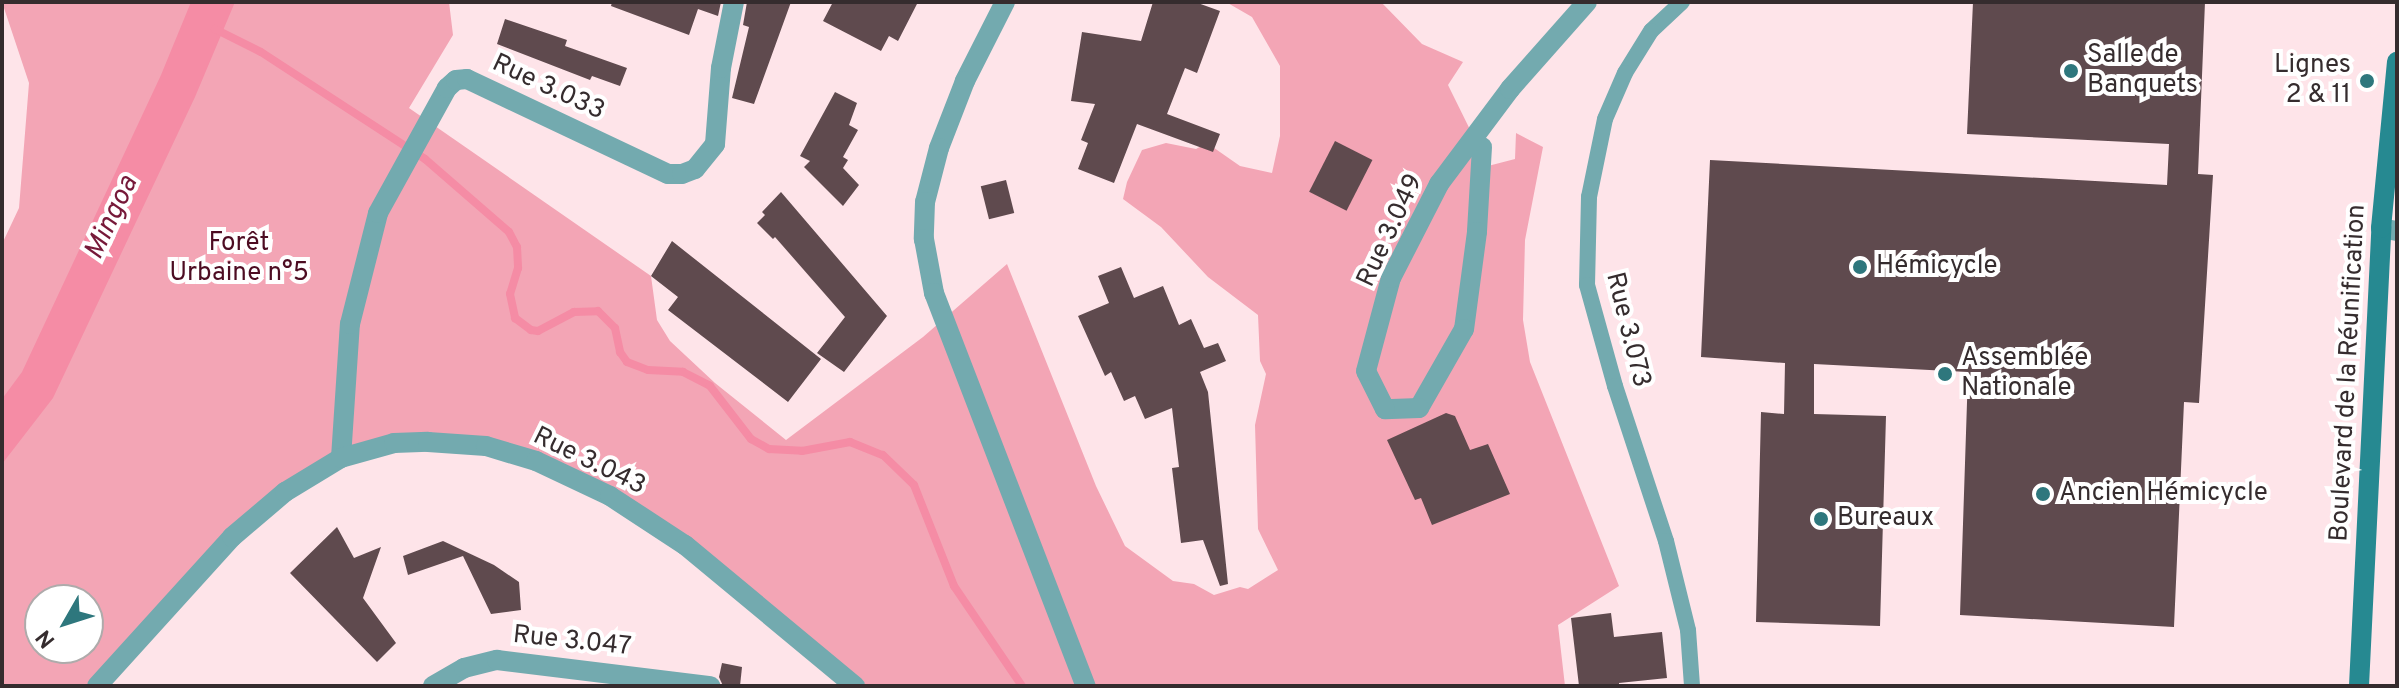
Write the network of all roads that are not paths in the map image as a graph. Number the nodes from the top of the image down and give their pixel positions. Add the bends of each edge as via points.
1 (734, 2) edge
2 (1005, 2) edge
3 (1587, 2) edge
4 (1682, 2) edge
5 (2397, 62) edge
6 (1482, 147) dead end
7 (2389, 230) edge
8 (341, 458) junction
9 (97, 686) edge
10 (433, 686) edge
11 (710, 686) edge
12 (855, 686) edge
13 (1086, 686) edge
14 (1692, 686) edge
15 (2359, 686) edge

1 - 8 street, Rue 3.033 via 721,68 715,144 695,169 682,174 668,174 467,79 447,88 378,213 350,324
2 - 13 street via 939,148 925,202 924,239 934,293
3 - 6 street, Rue 3.049 via 1510,89 1439,184 1391,278 1366,371 1385,409 1419,408 1464,329
4 - 14 lane, Rue 3.073 via 1651,31 1605,119 1589,197 1587,285 1666,541 1688,630
5 - 7 main road, Boulevard de la Réunification
7 - 15 main road, Boulevard de la Réunification
8 - 9 street, Rue 3.043 via 285,492 232,537
8 - 12 street, Rue 3.043 via 394,443 428,442 486,446 536,461 610,496 685,545
10 - 11 street, Rue 3.047 via 464,668 497,660

